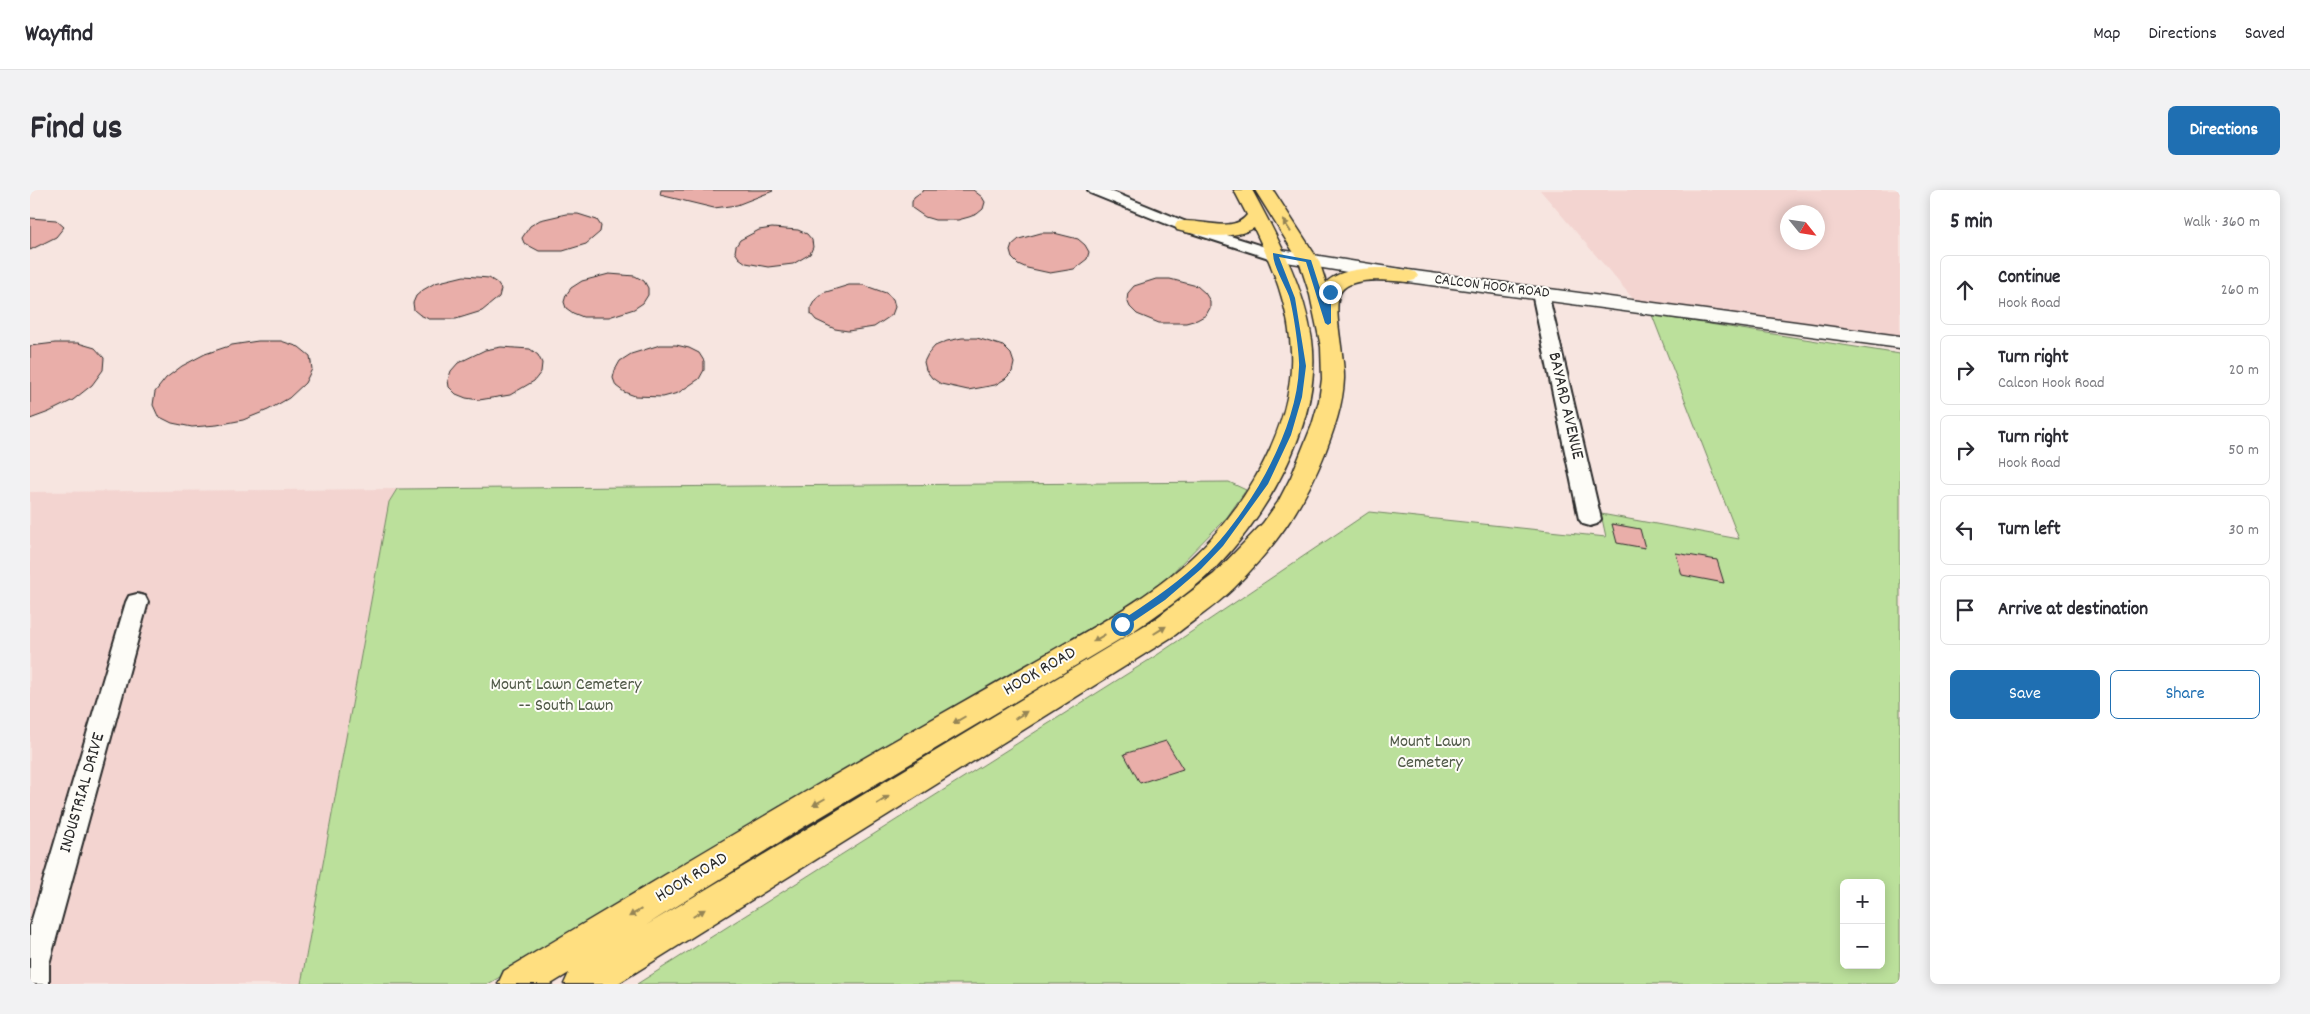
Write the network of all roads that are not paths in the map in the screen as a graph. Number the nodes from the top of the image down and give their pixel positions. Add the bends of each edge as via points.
1 (1095, 190) edge
2 (1243, 190) edge
3 (1264, 190) edge
4 (1256, 215) junction
5 (1184, 226) junction
6 (1275, 255) junction
7 (1309, 261) junction
8 (1408, 276) junction
9 (1540, 293) junction
10 (1328, 323) junction
11 (1900, 342) edge
12 (1590, 519) dead end
13 (137, 602) dead end
14 (34, 984) edge
15 (517, 984) edge
16 (583, 984) edge

1 - 5 street, CALCON HOOK ROAD
2 - 4 main road, HOOK ROAD
7 -> 3 main road, HOOK ROAD
4 - 5 main road via 1248,224 1234,228
4 - 6 main road, HOOK ROAD
5 - 6 street, CALCON HOOK ROAD
6 - 7 street, CALCON HOOK ROAD
6 -> 15 main road, HOOK ROAD via 1292,298 1300,341 1303,366 1298,397 1287,435 1264,484 1232,529 1199,567 1162,598 1122,624 790,818
7 - 8 street, CALCON HOOK ROAD
7 - 10 main road, HOOK ROAD
8 - 9 street, CALCON HOOK ROAD
8 - 10 main road via 1361,275 1346,278 1330,292
9 - 11 street, CALCON HOOK ROAD
9 - 12 street, BAYARD AVENUE
16 -> 10 main road, HOOK ROAD via 1165,627 1224,581 1278,521 1314,453 1324,426 1333,380
13 - 14 street, INDUSTRIAL DRIVE via 34,964

